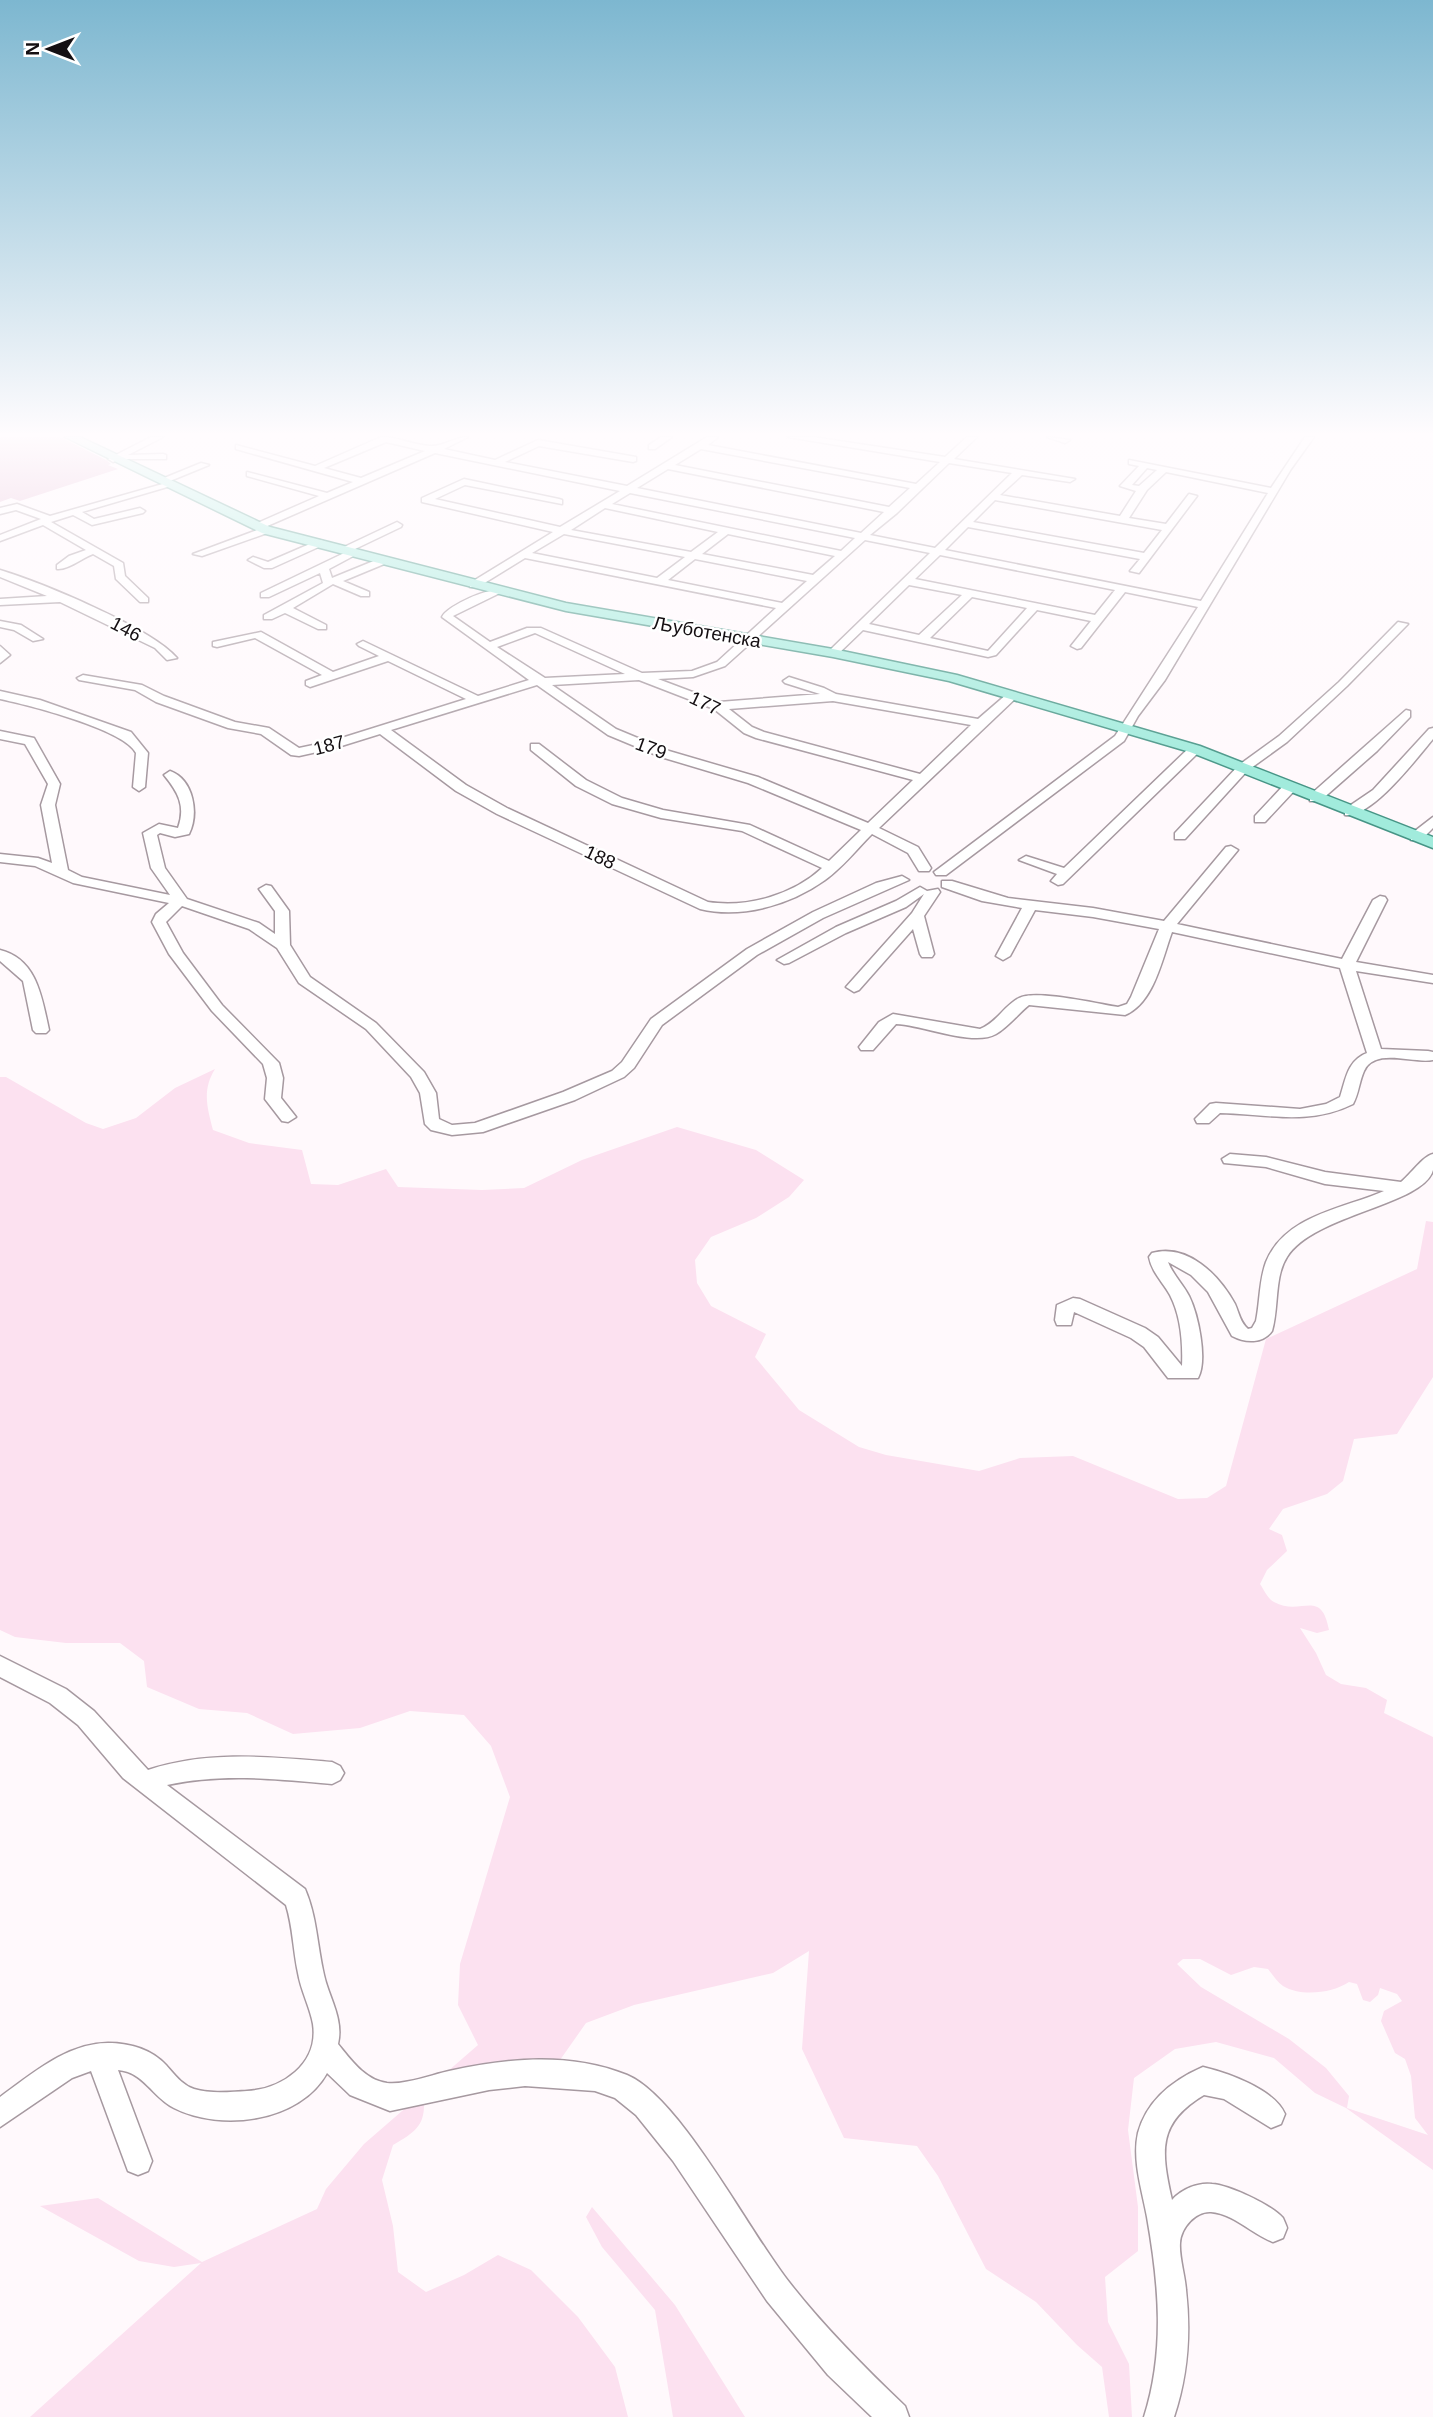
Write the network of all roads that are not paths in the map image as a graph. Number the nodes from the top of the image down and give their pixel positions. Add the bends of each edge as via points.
1 (94, 550) joint
2 (208, 550) edge
3 (304, 550) edge
4 (344, 550) edge
5 (533, 550) edge
6 (661, 550) edge
7 (702, 550) edge
8 (821, 550) edge
9 (846, 550) edge
10 (932, 550) edge
11 (1103, 550) edge
12 (1153, 550) edge
13 (1238, 550) edge
14 (349, 551) junction
15 (938, 551) junction
16 (198, 554) dead end
17 (841, 554) junction
18 (525, 555) junction
19 (694, 556) junction
20 (1147, 558) junction
21 (253, 560) dead end
22 (385, 560) junction
23 (61, 567) dead end
24 (324, 569) junction
25 (1135, 571) dead end
26 (0, 573) edge
27 (816, 579) junction
28 (907, 581) junction
29 (659, 582) junction
30 (474, 585) junction
31 (1122, 589) junction
32 (497, 592) junction
33 (365, 594) dead end
34 (969, 594) junction
35 (265, 595) dead end
36 (59, 599) junction
37 (144, 600) dead end
38 (0, 602) edge
39 (1205, 605) junction
40 (785, 607) junction
41 (1034, 607) junction
42 (286, 609) junction
43 (268, 618) dead end
44 (1097, 619) junction
45 (0, 624) edge
46 (1402, 624) dead end
47 (861, 626) junction
48 (321, 627) dead end
49 (37, 639) dead end
50 (752, 639) junction
51 (922, 639) junction
52 (217, 644) dead end
53 (363, 645) dead end
54 (489, 646) junction
55 (1077, 646) dead end
56 (0, 649) edge
57 (833, 653) junction
58 (388, 657) junction
59 (171, 658) dead end
60 (0, 660) edge
61 (332, 676) junction
62 (641, 677) junction
63 (83, 678) dead end
64 (542, 681) junction
65 (789, 681) dead end
66 (310, 683) dead end
67 (0, 695) edge
68 (1011, 697) junction
69 (833, 698) junction
70 (479, 701) junction
71 (718, 706) junction
72 (1406, 714) dead end
73 (980, 723) junction
74 (1126, 728) junction
75 (383, 730) junction
76 (1433, 732) edge
77 (0, 735) edge
78 (535, 747) dead end
79 (1195, 749) junction
80 (1244, 768) junction
81 (170, 775) dead end
82 (923, 779) junction
83 (139, 787) dead end
84 (1289, 788) junction
85 (1315, 798) junction
86 (1350, 812) junction
87 (1260, 819) dead end
88 (1433, 821) edge
89 (869, 829) junction
90 (1180, 836) dead end
91 (1416, 837) junction
92 (1433, 844) edge
93 (1231, 850) dead end
94 (0, 858) edge
95 (1026, 860) dead end
96 (831, 867) junction
97 (923, 868) junction
98 (62, 873) junction
99 (944, 878) junction
100 (902, 880) junction
101 (266, 889) dead end
102 (926, 892) junction
103 (1380, 900) dead end
104 (180, 901) junction
105 (1030, 906) junction
106 (917, 916) junction
107 (1167, 927) junction
108 (284, 945) junction
109 (0, 954) edge
110 (927, 954) dead end
111 (1003, 956) dead end
112 (784, 960) dead end
113 (1347, 965) junction
114 (1433, 979) edge
115 (854, 987) dead end
116 (41, 1030) dead end
117 (867, 1047) dead end
118 (1375, 1055) junction
119 (1431, 1057) edge
120 (288, 1117) dead end
121 (1203, 1119) dead end
122 (1433, 1158) edge
123 (1230, 1159) dead end
124 (1401, 1187) junction
125 (1064, 1320) dead end
126 (0, 1666) edge
127 (332, 1773) dead end
128 (144, 1782) junction
129 (324, 2047) junction
130 (99, 2056) junction
131 (0, 2113) edge
132 (1271, 2114) dead end
133 (138, 2161) dead end
134 (1273, 2228) dead end
135 (1166, 2243) junction
136 (894, 2417) edge
137 (1159, 2417) edge

1 - 23 street
1 - 37 street, 146 via 119,565 120,576
2 - 16 street
3 - 21 street via 268,566
4 - 14 main road, Љуботенска
5 - 18 street
6 - 19 street
7 - 19 street
8 - 17 street
9 - 17 street, 187
10 - 15 street
11 - 20 street
12 - 20 street
13 - 39 street
14 - 22 main road, Љуботенска
14 - 24 street
15 - 28 street
15 - 31 street
17 - 27 street, 187
18 - 29 street
18 - 30 street
19 - 27 street
19 - 29 street
20 - 25 street
22 - 30 main road, Љуботенска
22 - 33 street via 334,581
24 - 35 street
24 - 42 street via 328,584
26 - 36 street, 146
27 - 40 street, 187
28 - 34 street
28 - 47 street
29 - 40 street
30 - 32 main road, Љуботенска
31 - 39 street
31 - 44 street
32 - 50 main road, Љуботенска
32 - 54 street, 179 via 446,614
34 - 41 street
34 - 51 street
36 - 38 street
36 - 59 street, 146 via 159,646
39 - 74 street
40 - 50 street, 187
41 - 44 street
41 - 51 street via 992,653
42 - 43 street
42 - 48 street
44 - 55 street
45 - 49 street via 17,627
46 - 80 street via 1303,721
47 - 51 street
47 - 57 street
50 - 57 main road, Љуботенска
50 - 62 street, 187 via 706,671
52 - 61 street via 257,634
53 - 58 street
54 - 62 street, 177 via 537,630
54 - 64 street, 179
56 - 60 street via 4,655
57 - 68 main road, Љуботенска via 952,678
58 - 61 street
58 - 70 street
61 - 66 street
62 - 64 street, 187
62 - 71 street, 177
63 - 75 street, 187 via 138,687 232,724 265,730 295,752
64 - 70 street, 187
64 - 89 street, 179 via 596,722 637,743 753,780
65 - 69 street
67 - 83 street via 127,736 145,755
68 - 73 street, 188
68 - 74 main road, Љуботенска
69 - 71 street
69 - 73 street
70 - 75 street, 187
71 - 82 street, 177 via 760,735
72 - 85 street
73 - 82 street, 188
74 - 79 main road, Љуботенска
74 - 99 street via 1116,743
75 - 96 street, 188 via 461,788 502,811 705,906 726,909 773,902 800,890
76 - 86 street via 1378,793
77 - 98 street via 30,741 54,784 48,805
78 - 96 street via 581,783 617,801 661,814 745,828
79 - 80 main road, Љуботенска
79 - 95 street via 1063,877
80 - 84 main road, Љуботенска
80 - 90 street
81 - 104 street via 183,787 189,807 187,824 179,833 159,828 150,833 153,860
82 - 89 street, 188
84 - 85 main road, Љуботенска
84 - 87 street
85 - 86 main road, Љуботенска
86 - 91 main road, Љуботенска
88 - 91 street
89 - 96 street, 188
89 - 97 street, 179 via 913,850
91 - 92 main road, Љуботенска
93 - 107 street
94 - 98 street via 38,862
97 - 99 street
97 - 100 street via 908,872
98 - 104 street via 110,888
99 - 102 street
99 - 105 street via 972,895
100 - 102 street via 908,887
100 - 108 street via 818,915 752,953 656,1022 618,1073 569,1096 461,1130 437,1126 431,1120 428,1093 418,1075 371,1026 299,975
101 - 108 street via 282,911
102 - 106 street
102 - 112 street
103 - 113 street
104 - 108 street via 219,911
104 - 120 street via 159,922 176,954 217,1008 271,1063 273,1099
105 - 107 street via 1113,915
105 - 111 street
106 - 110 street
106 - 115 street
107 - 113 street
107 - 117 street via 1132,1007 1119,1012 1026,1000 983,1035 893,1019
109 - 116 street via 30,981
113 - 114 street
113 - 118 street
118 - 119 street
118 - 121 street via 1355,1071 1347,1100 1331,1110 1310,1114 1216,1108
122 - 124 street via 1418,1178
123 - 124 street
124 - 125 street via 1377,1202 1322,1219 1281,1252 1271,1275 1268,1318 1257,1334 1237,1329 1226,1304 1197,1271 1179,1258 1158,1257 1180,1296 1193,1357 1191,1373 1175,1373 1151,1342 1088,1309 1073,1304 1064,1310
126 - 128 street via 58,1696 86,1718
127 - 128 street via 215,1766 177,1770
128 - 129 street via 296,1897 312,1983 327,2027
129 - 130 street via 302,2086 280,2101 262,2105 195,2103 173,2093 137,2059
129 - 136 street via 353,2083 390,2097 525,2072 595,2077 624,2087 646,2105 682,2151 777,2291 839,2364
130 - 131 street via 61,2071
130 - 133 street
132 - 135 street via 1229,2087 1203,2081 1189,2087 1167,2109 1156,2123 1151,2146
134 - 135 street via 1231,2202 1205,2196 1186,2204 1176,2215
135 - 137 street via 1174,2369

